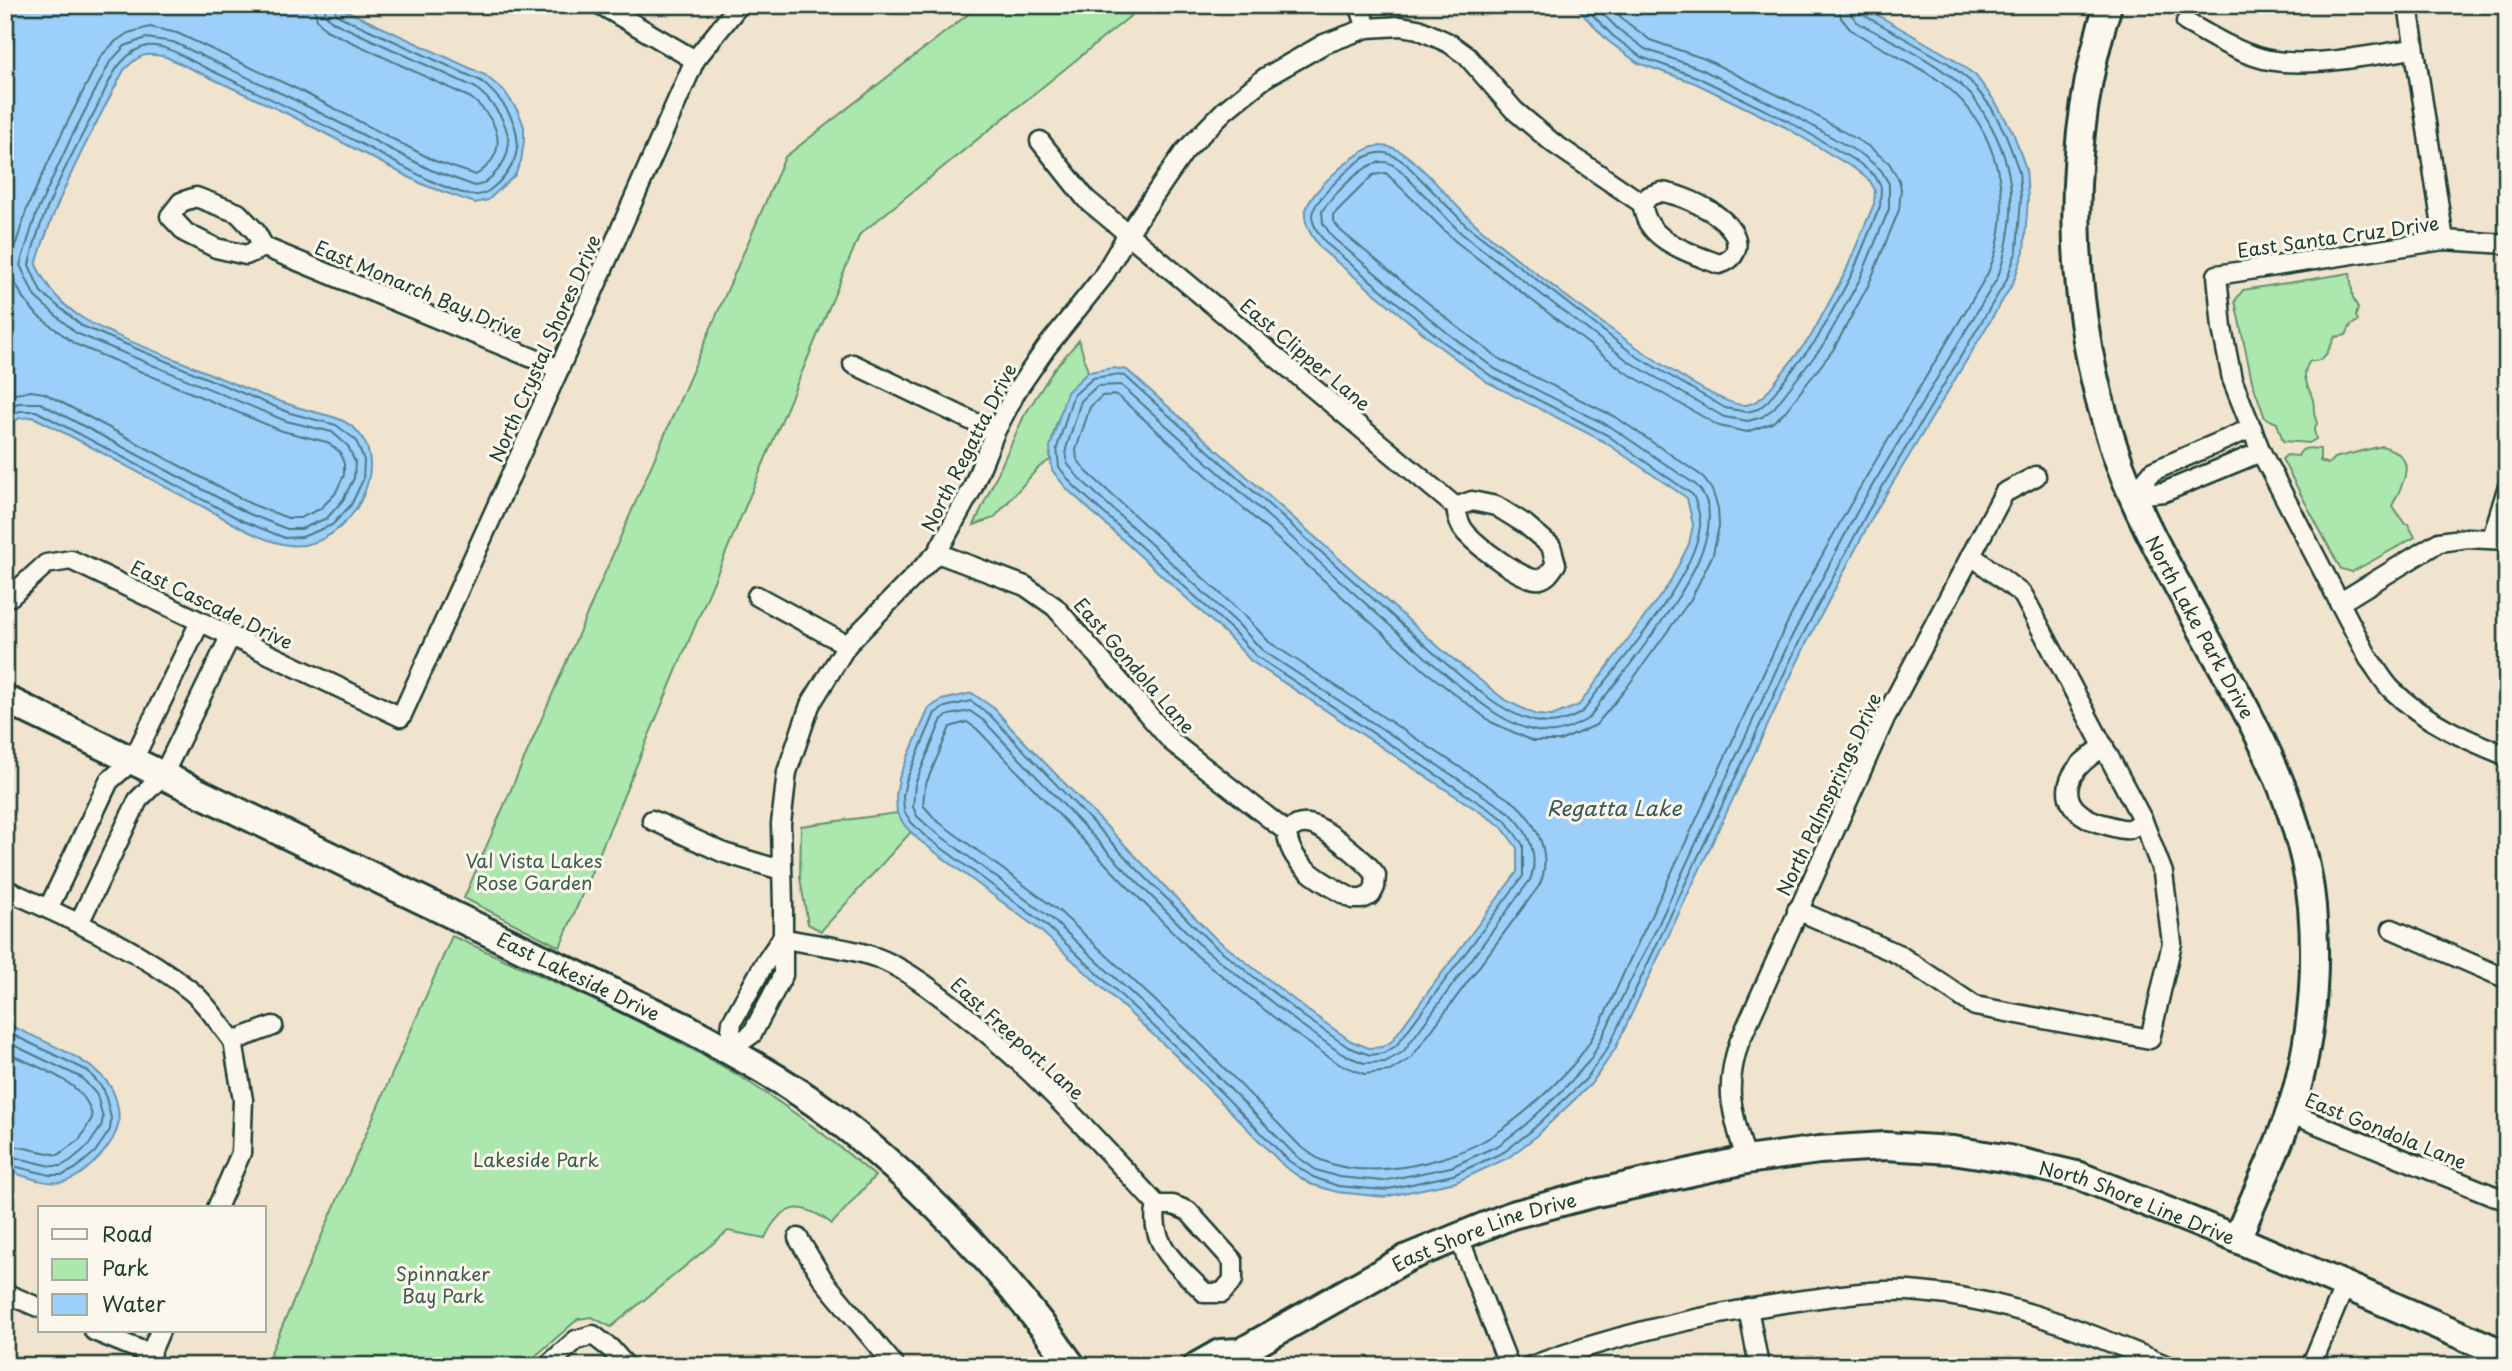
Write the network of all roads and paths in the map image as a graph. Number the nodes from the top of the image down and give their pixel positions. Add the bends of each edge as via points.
1 (601, 5) edge
2 (738, 5) edge
3 (1359, 5) edge
4 (2108, 5) edge
5 (2408, 5) edge
6 (2186, 22) dead end
7 (1367, 28) junction
8 (2414, 49) junction
9 (695, 60) junction
10 (1040, 141) dead end
11 (1643, 204) junction
12 (1129, 232) junction
13 (2444, 240) junction
14 (2507, 244) edge
15 (264, 247) junction
16 (853, 364) dead end
17 (559, 369) junction
18 (2252, 428) junction
19 (995, 432) junction
20 (2261, 452) junction
21 (2036, 476) dead end
22 (2507, 489) edge
23 (2133, 495) junction
24 (1456, 507) junction
25 (2499, 539) edge
26 (937, 552) junction
27 (1971, 555) junction
28 (11, 596) dead end
29 (757, 596) dead end
30 (2339, 603) junction
31 (200, 622) junction
32 (230, 636) junction
33 (847, 645) junction
34 (5, 699) edge
35 (401, 717) joint
36 (2104, 746) junction
37 (2507, 756) edge
38 (133, 760) junction
39 (163, 775) junction
40 (652, 820) dead end
41 (2143, 821) junction
42 (1287, 832) junction
43 (781, 870) junction
44 (5, 889) edge
45 (48, 909) junction
46 (1797, 910) junction
47 (79, 923) junction
48 (2392, 929) dead end
49 (782, 938) junction
50 (2507, 979) edge
51 (273, 1026) dead end
52 (233, 1041) junction
53 (729, 1050) junction
54 (2289, 1113) junction
55 (1746, 1160) junction
56 (2507, 1201) edge
57 (218, 1206) edge
58 (1157, 1206) junction
59 (1458, 1235) junction
60 (798, 1238) dead end
61 (2237, 1239) junction
62 (2345, 1285) junction
63 (5, 1293) edge
64 (38, 1307) edge
65 (1748, 1308) junction
66 (96, 1332) edge
67 (160, 1332) edge
68 (2507, 1354) edge
69 (1237, 1359) edge
70 (147, 1360) edge
71 (547, 1366) edge
72 (626, 1366) edge
73 (895, 1366) edge
74 (1072, 1366) edge
75 (1197, 1366) edge
76 (1509, 1366) edge
77 (1531, 1366) edge
78 (1759, 1366) edge
79 (2168, 1366) edge
80 (2311, 1366) edge

1 - 9 street
2 - 9 street, North Crystal Shores Drive
3 - 7 street
4 - 23 street, North Lake Park Drive via 2080,147 2078,260 2095,378 2115,451
5 - 8 street
6 - 8 street via 2236,49 2285,62
7 - 11 street, North Regatta Drive via 1418,29 1449,43 1553,143
7 - 12 street, North Regatta Drive via 1324,44 1266,77 1224,111 1184,152
8 - 13 street
9 - 17 street, North Crystal Shores Drive
10 - 12 street, East Clipper Lane via 1086,199
11 - 11 street via 1643,215 1652,230 1665,239 1719,264 1734,255 1736,234 1704,207 1675,193 1661,192
12 - 19 street, North Regatta Drive via 1102,278 1017,390
12 - 24 street, East Clipper Lane
13 - 14 street, East Santa Cruz Drive
13 - 18 street, East Santa Cruz Drive via 2217,275 2232,379
15 - 15 street via 238,213 196,197 181,202 170,216 186,233 216,248 246,255
15 - 17 street, East Monarch Bay Drive
16 - 19 street
17 - 35 street, North Crystal Shores Drive
18 - 20 street
18 - 23 street via 2153,471
19 - 26 street, North Regatta Drive via 972,489
20 - 23 street via 2164,492
20 - 30 street
21 - 27 street, North Palmsprings Drive via 2004,493
22 - 25 street
23 - 54 street, North Lake Park Drive via 2269,752 2300,840 2312,905 2314,994 2303,1065
24 - 24 street, East Clipper Lane via 1466,534 1527,578 1547,577 1556,564 1551,546 1496,506 1472,501
25 - 30 street via 2439,542
26 - 33 street, North Regatta Drive
26 - 42 street, East Gondola Lane via 1025,586 1055,607 1172,742
27 - 36 street via 2023,595
27 - 46 street, North Palmsprings Drive via 1885,718
28 - 31 street, East Cascade Drive via 46,564 71,560
29 - 33 street
30 - 37 street via 2391,689 2449,732
31 - 32 street, East Cascade Drive
31 - 38 street
32 - 35 street, East Cascade Drive
32 - 39 street
33 - 43 street, North Regatta Drive via 810,705 787,772 780,824
34 - 38 street, East Lakeside Drive
36 - 41 street
36 - 41 street via 2071,778 2069,796 2075,810 2112,827 2128,829
38 - 39 street, East Lakeside Drive
38 - 45 street via 109,781
39 - 47 street via 138,800
39 - 53 street, East Lakeside Drive
40 - 43 street via 724,853
41 - 46 street via 2163,873 2172,943 2150,1040 1975,1006 1898,954
42 - 42 street via 1288,846 1299,863 1353,898 1371,895 1376,875 1365,860 1320,828 1294,825
43 - 49 street, North Regatta Drive
44 - 45 street
45 - 47 street
46 - 55 street, North Palmsprings Drive via 1733,1061 1731,1104
47 - 52 street via 144,958 193,993
48 - 50 street
49 - 53 street, North Regatta Drive via 783,975 778,987 752,1034
49 - 58 street, East Freeport Lane via 844,948 885,961 928,986 1056,1096
51 - 52 street
52 - 57 street via 243,1100 240,1153
53 - 74 street, East Lakeside Drive via 828,1113 910,1181 1020,1296
54 - 56 street, East Gondola Lane
54 - 61 street, North Lake Park Drive
55 - 59 street, East Shore Line Drive via 1554,1203
55 - 61 street, North Shore Line Drive via 1885,1146 2004,1158 2090,1179
58 - 58 street via 1153,1220 1159,1242 1205,1293 1222,1293 1233,1280 1233,1261 1188,1211 1173,1205
59 - 69 street, East Shore Line Drive via 1406,1258
59 - 76 street
60 - 73 street via 824,1282
61 - 62 street, North Shore Line Drive
62 - 68 street, North Shore Line Drive
62 - 80 street
63 - 64 street
65 - 77 street via 1584,1346
65 - 78 street
65 - 79 street via 1853,1293 1918,1292 2038,1315
66 - 70 street
67 - 70 street
69 - 75 street, East Shore Line Drive via 1220,1353
71 - 72 street via 576,1340 593,1335

